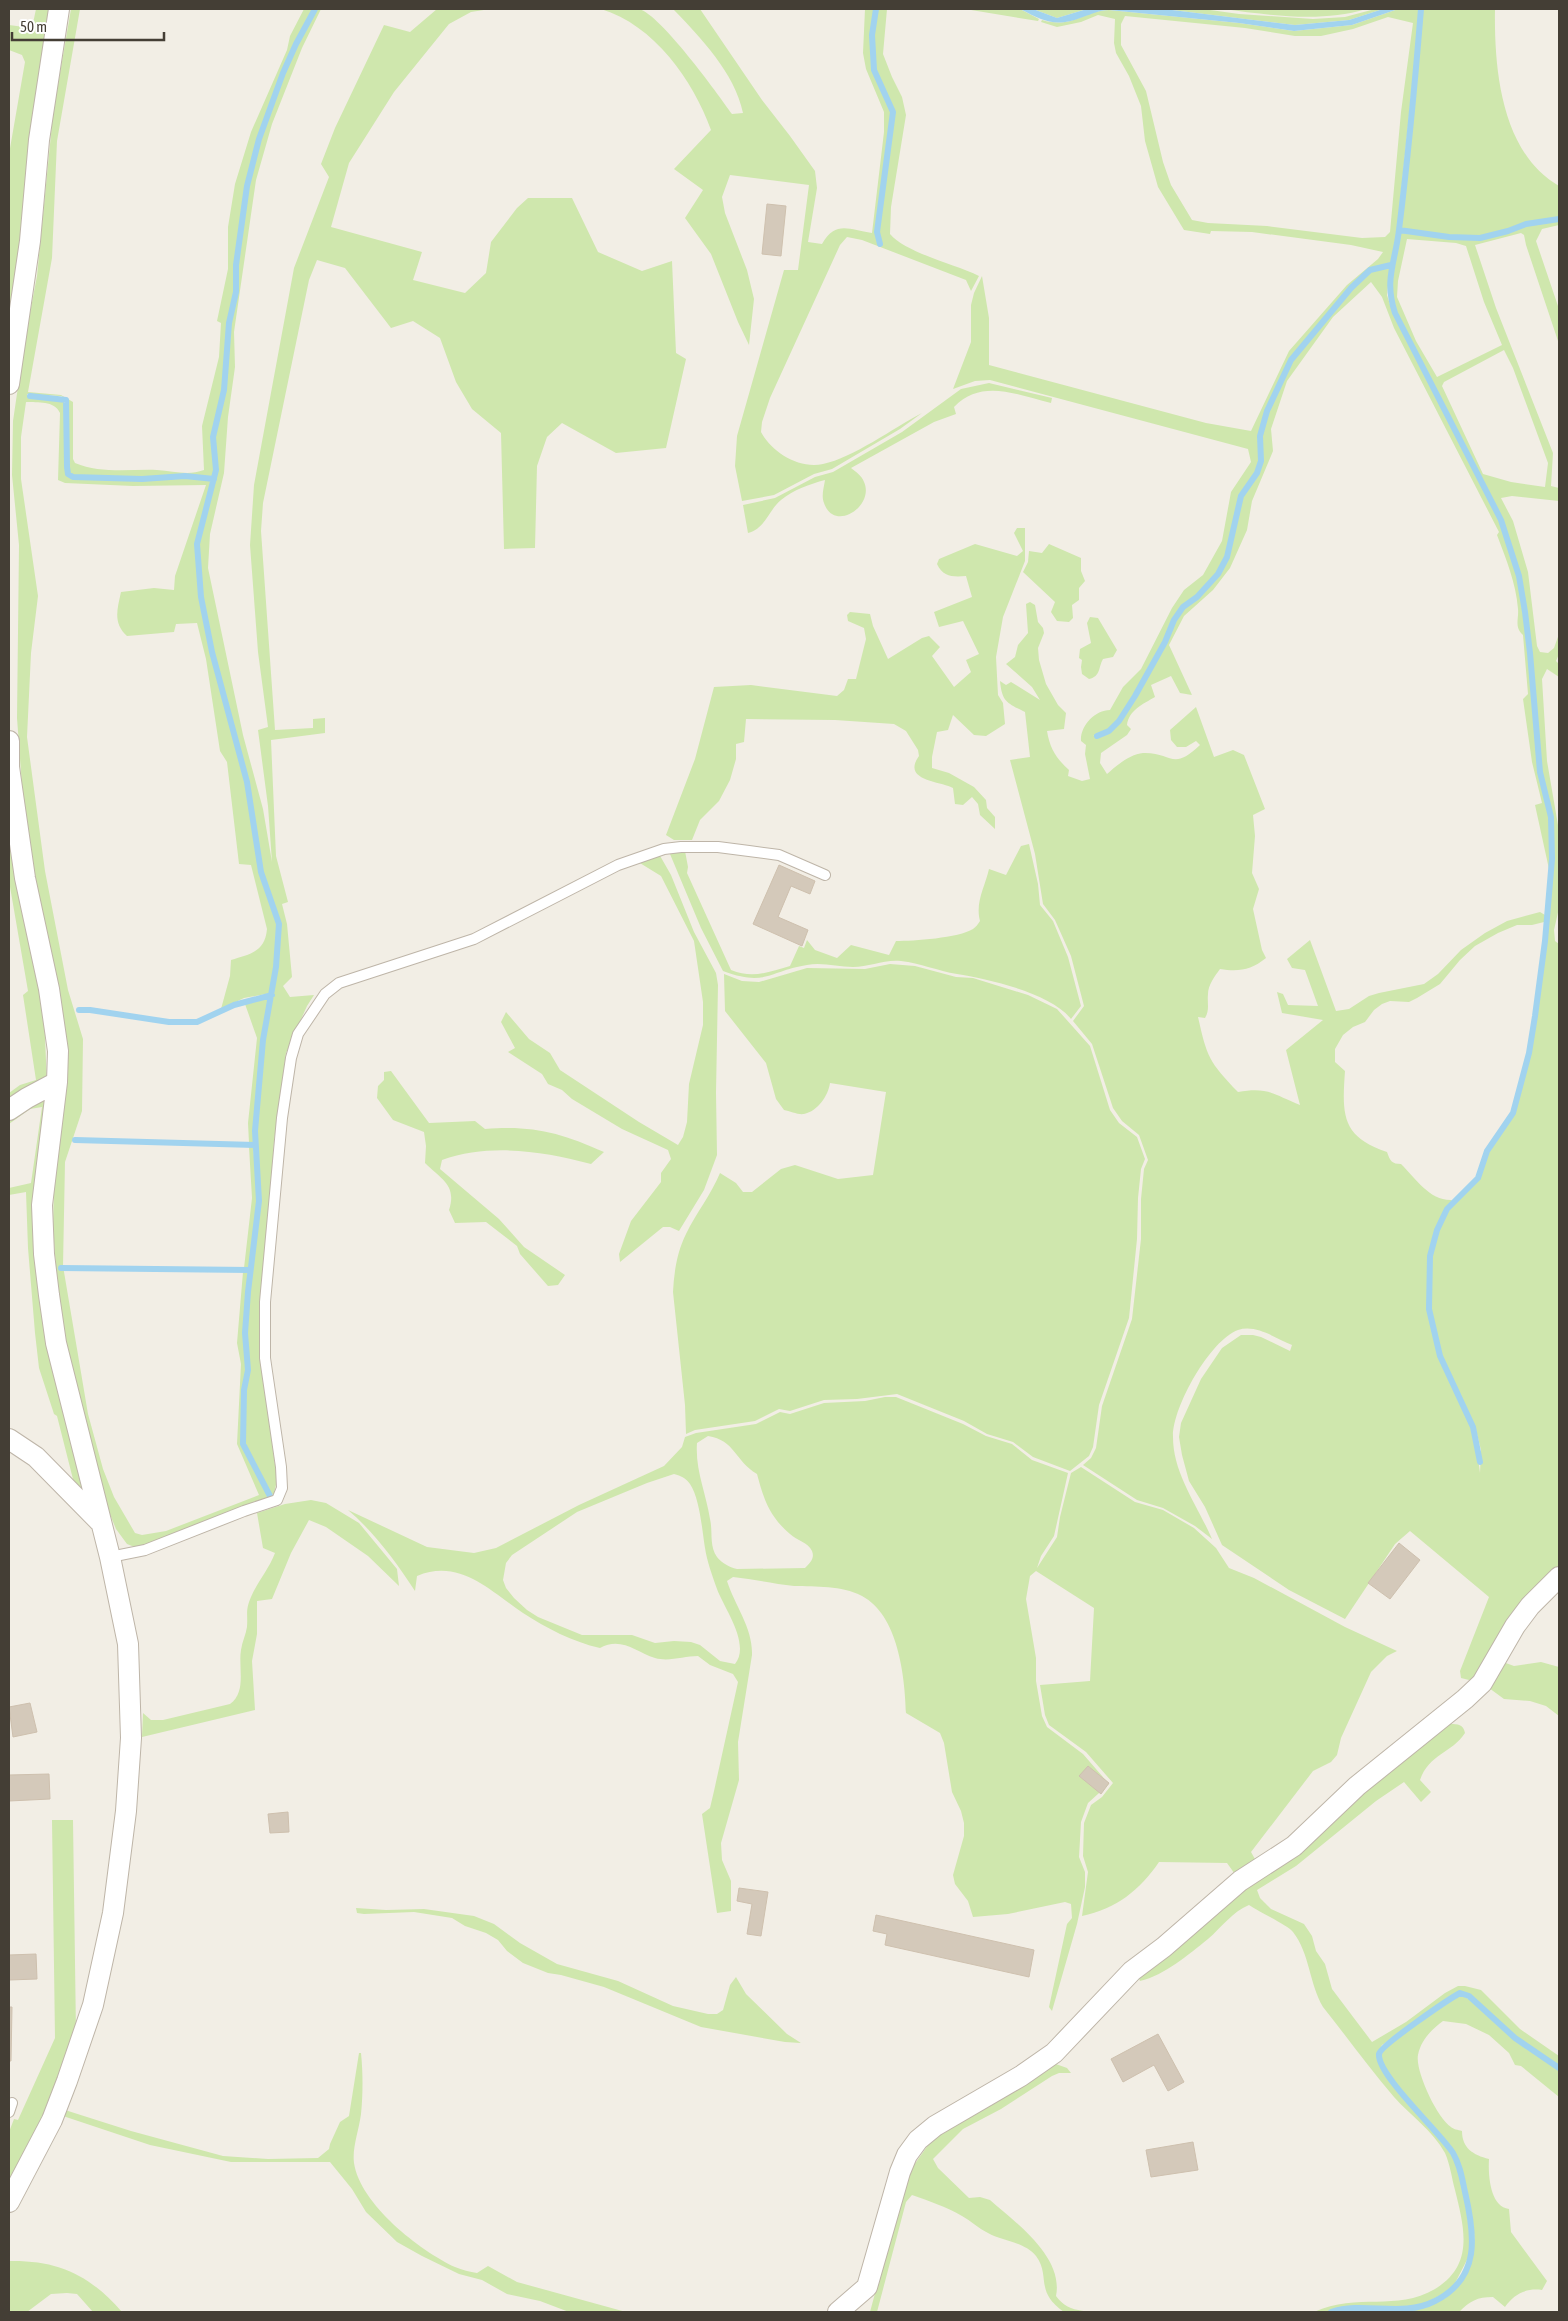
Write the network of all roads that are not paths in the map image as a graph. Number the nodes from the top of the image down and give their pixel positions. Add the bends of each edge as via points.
1 (59, 9) edge
2 (9, 384) edge
3 (9, 741) edge
4 (825, 875) dead end
5 (57, 1082) junction
6 (9, 1110) edge
7 (9, 1438) edge
8 (99, 1521) junction
9 (110, 1557) junction
10 (1559, 1577) edge
11 (9, 2202) edge
12 (867, 2287) junction
13 (838, 2312) edge
14 (864, 2312) edge

1 - 2 street via 39,140 30,241
3 - 5 street via 25,878 49,989
4 - 9 lane via 779,856 757,852 718,847 664,850 618,865 474,939 339,983 325,994 298,1034 291,1058 273,1204 265,1302 265,1358 282,1488 277,1500 145,1550
5 - 6 street
5 - 8 street via 42,1205 44,1254 56,1343
7 - 8 street via 36,1457
8 - 9 street
9 - 11 street via 128,1644 131,1738 113,1913 93,2005 67,2082 36,2153
10 - 12 street via 1530,1606 1482,1683 1466,1700 1357,1786 1294,1846 1240,1881 1132,1971 1054,2053 951,2115 918,2140 900,2172
12 - 13 street
12 - 14 street

